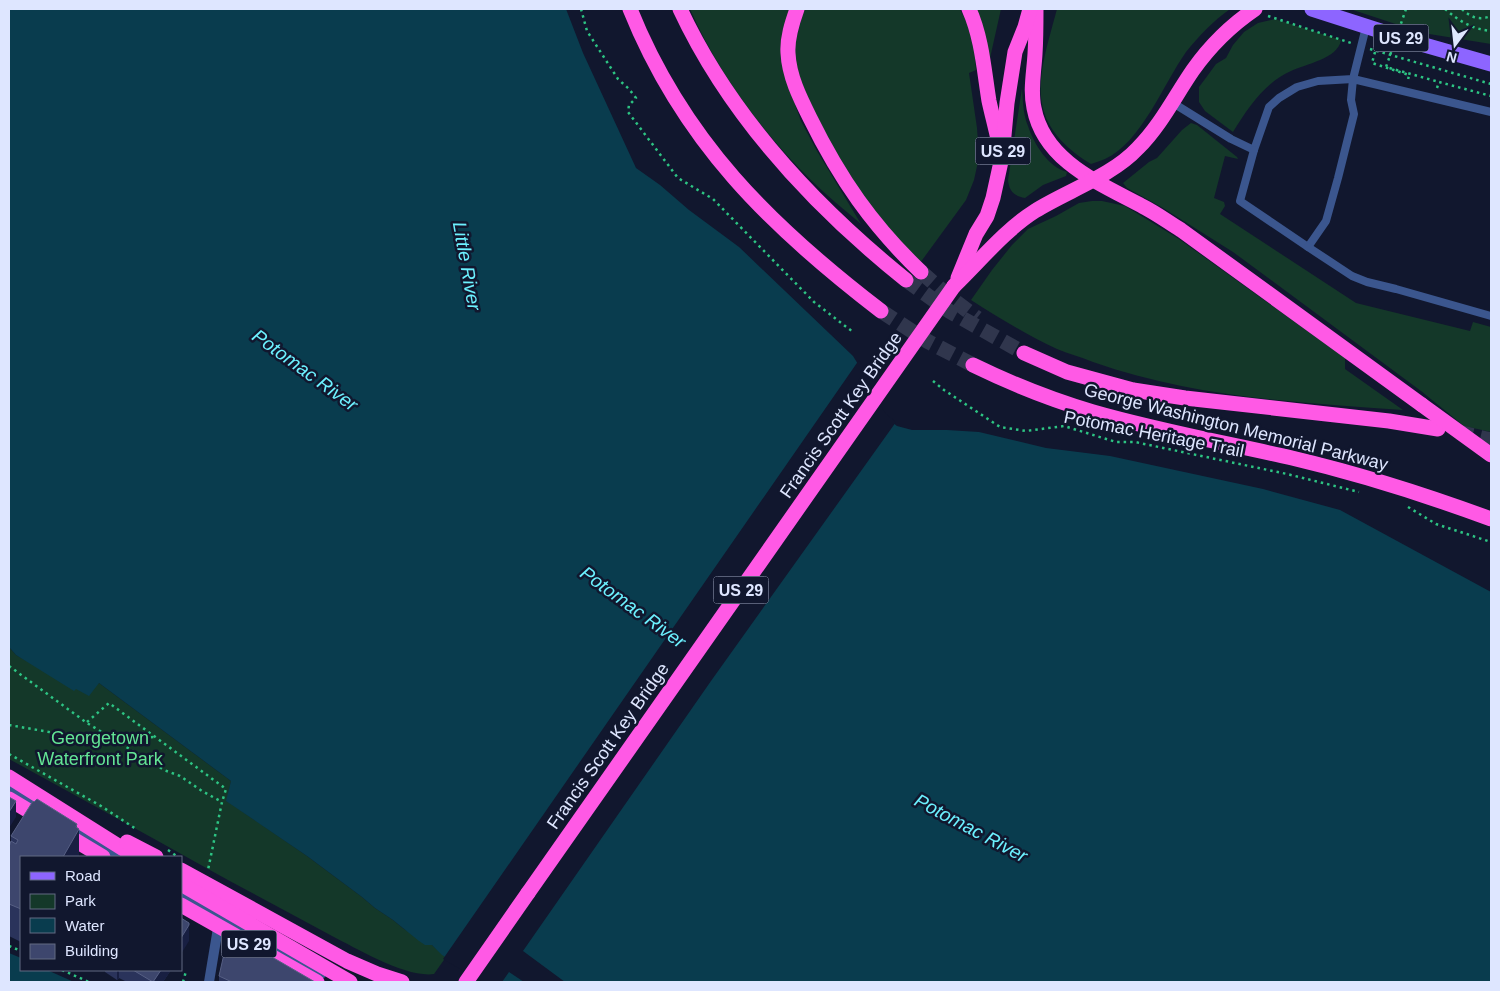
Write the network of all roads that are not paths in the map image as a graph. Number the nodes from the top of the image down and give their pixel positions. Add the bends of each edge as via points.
1 (630, 9) edge
2 (680, 9) edge
3 (797, 9) edge
4 (969, 9) edge
5 (1030, 9) edge
6 (1036, 9) edge
7 (1255, 9) edge
8 (1312, 9) edge
9 (1366, 27) junction
10 (1491, 64) edge
11 (1353, 79) junction
12 (1173, 103) junction
13 (1491, 112) edge
14 (1254, 150) junction
15 (1002, 157) junction
16 (1093, 179) junction
17 (1308, 247) junction
18 (921, 272) tunnel mouth
19 (906, 280) tunnel mouth
20 (954, 286) junction
21 (881, 311) tunnel mouth
22 (1491, 316) edge
23 (1024, 353) tunnel mouth
24 (974, 365) tunnel mouth
25 (1438, 428) dead end
26 (1491, 455) edge
27 (1491, 520) edge
28 (9, 777) edge
29 (9, 789) edge
30 (32, 791) junction
31 (9, 799) edge
32 (160, 852) edge
33 (101, 856) edge
34 (120, 856) edge
35 (134, 856) edge
36 (182, 871) edge
37 (182, 885) edge
38 (182, 894) edge
39 (182, 906) edge
40 (220, 916) junction
41 (209, 982) edge
42 (317, 982) edge
43 (336, 982) edge
44 (350, 982) edge
45 (402, 982) edge
46 (466, 982) edge

1 - 21 highway via 676,101 722,166 796,242
2 - 19 highway via 698,46 726,90 773,152 847,229
3 - 18 highway via 788,54 791,73 804,105 835,166 857,199 886,236
4 - 15 highway via 981,46
5 - 15 highway, US 29 via 1016,52
6 - 16 highway via 1032,90 1037,121 1061,157
7 - 12 highway, US 29 via 1218,39
8 - 9 main road, US 29
9 - 10 main road, US 29
9 - 11 lane
11 - 13 lane
11 - 14 lane via 1318,81 1297,87 1279,98 1269,107
11 - 17 lane via 1351,100 1354,114 1338,178 1326,221
12 - 14 lane via 1230,139
12 - 16 highway, US 29 via 1138,149
14 - 17 lane via 1240,201
15 - 20 highway, US 29 via 987,216
16 - 20 highway, US 29 via 1033,212
16 - 26 highway, bridge via 1181,230
17 - 22 lane via 1367,282
20 - 46 highway, Francis Scott Key Bridge / US 29, bridge
23 - 25 highway, George Washington Memorial Parkway via 1067,372 1141,391
24 - 27 highway, George Washington Memorial Parkway via 1044,396 1092,412 1351,473
28 - 30 highway
29 - 34 street
30 - 32 highway
30 - 35 highway
31 - 33 highway
36 - 45 highway, US 29 via 347,961
37 - 44 highway
38 - 40 street
39 - 42 highway, US 29, bridge
40 - 41 street
40 - 43 street

